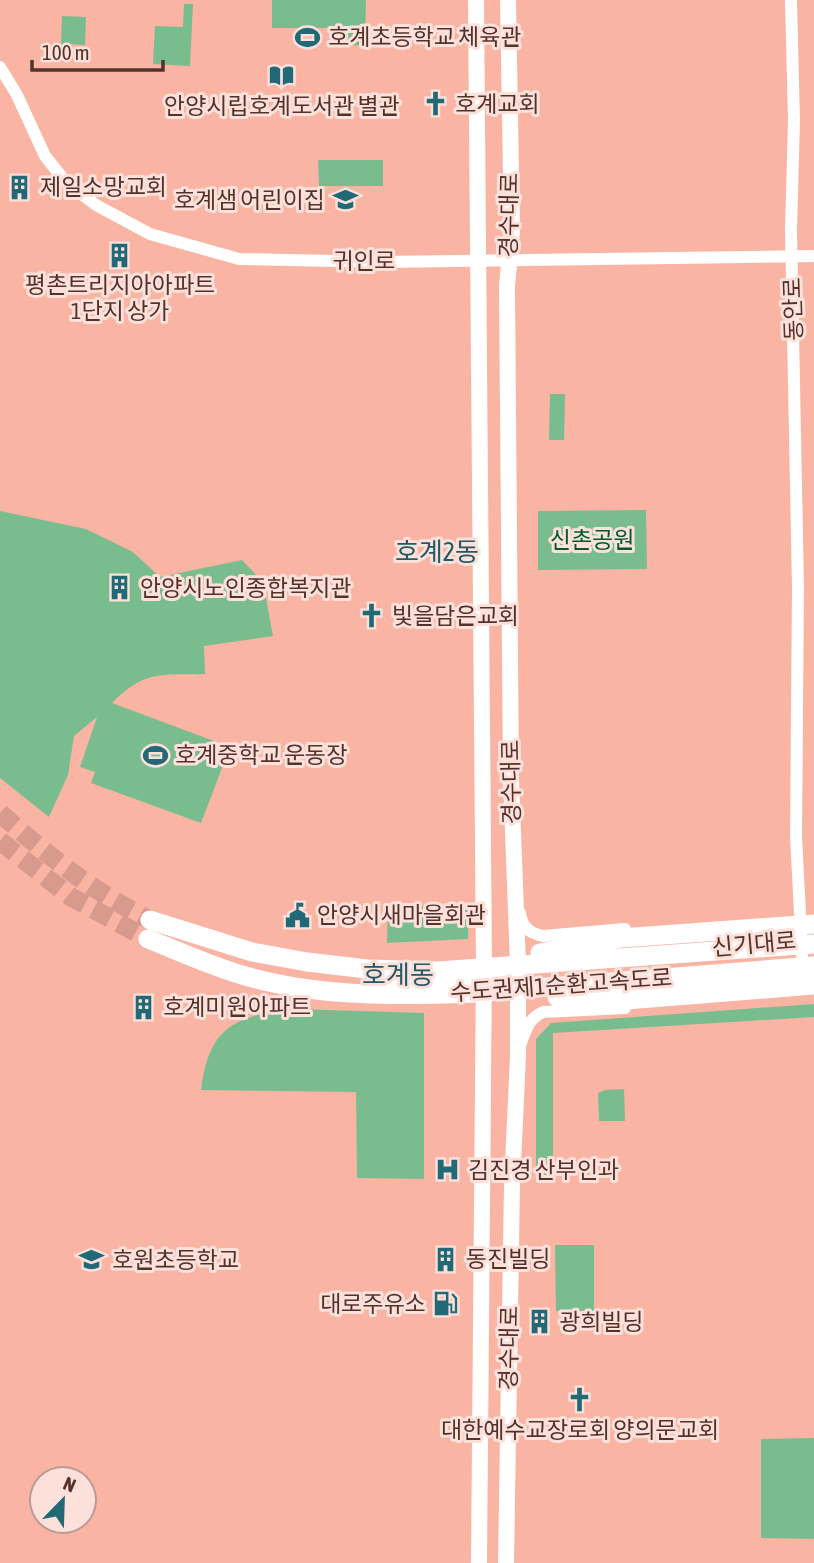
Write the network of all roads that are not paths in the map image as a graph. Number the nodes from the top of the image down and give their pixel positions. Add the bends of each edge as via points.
1 (476, 0) edge
2 (508, 0) edge
3 (791, 0) edge
4 (0, 67) edge
5 (792, 256) junction
6 (814, 256) edge
7 (478, 260) junction
8 (509, 260) junction
9 (514, 874) junction
10 (814, 915) edge
11 (807, 920) edge
12 (810, 951) edge
13 (438, 971) junction
14 (671, 971) junction
15 (518, 972) junction
16 (480, 980) junction
17 (383, 981) dead end
18 (810, 991) edge
19 (610, 1009) junction
20 (518, 1056) junction
21 (479, 1563) edge
22 (506, 1563) edge

1 - 7 main road, 경수대로
2 - 8 main road, 경수대로
3 - 5 street, 동안로
4 - 7 street, 귀인로 via 45,156 65,181 96,205 150,234 239,260
5 - 6 street, 귀인로
5 - 8 street, 귀인로
5 - 11 street, 동안로 via 798,588 796,836
7 - 8 street, 귀인로
7 - 16 main road, 경수대로
8 - 9 main road, 경수대로
9 - 11 street via 521,921 531,933 543,936
9 - 15 main road, 경수대로
10 - 11 street
11 - 12 street, 동안로
11 - 13 highway via 621,938
12 - 13 highway, 수도권제1순환고속도로
12 - 14 street, 신기대로
12 - 15 street, 신기대로
12 - 16 highway, 수도권제1순환고속도로
12 - 18 street, 동안로
13 - 16 highway, 수도권제1순환고속도로 via 307,962 149,930 249,977 301,987 416,995
14 - 15 street, 신기대로
14 - 19 street
15 - 16 street, 신기대로
15 - 20 main road, 경수대로
16 - 17 street, 신기대로
16 - 18 highway via 626,1000
16 - 21 main road, 경수대로
18 - 19 street
19 - 20 street via 543,1012 533,1017
20 - 22 main road, 경수대로

